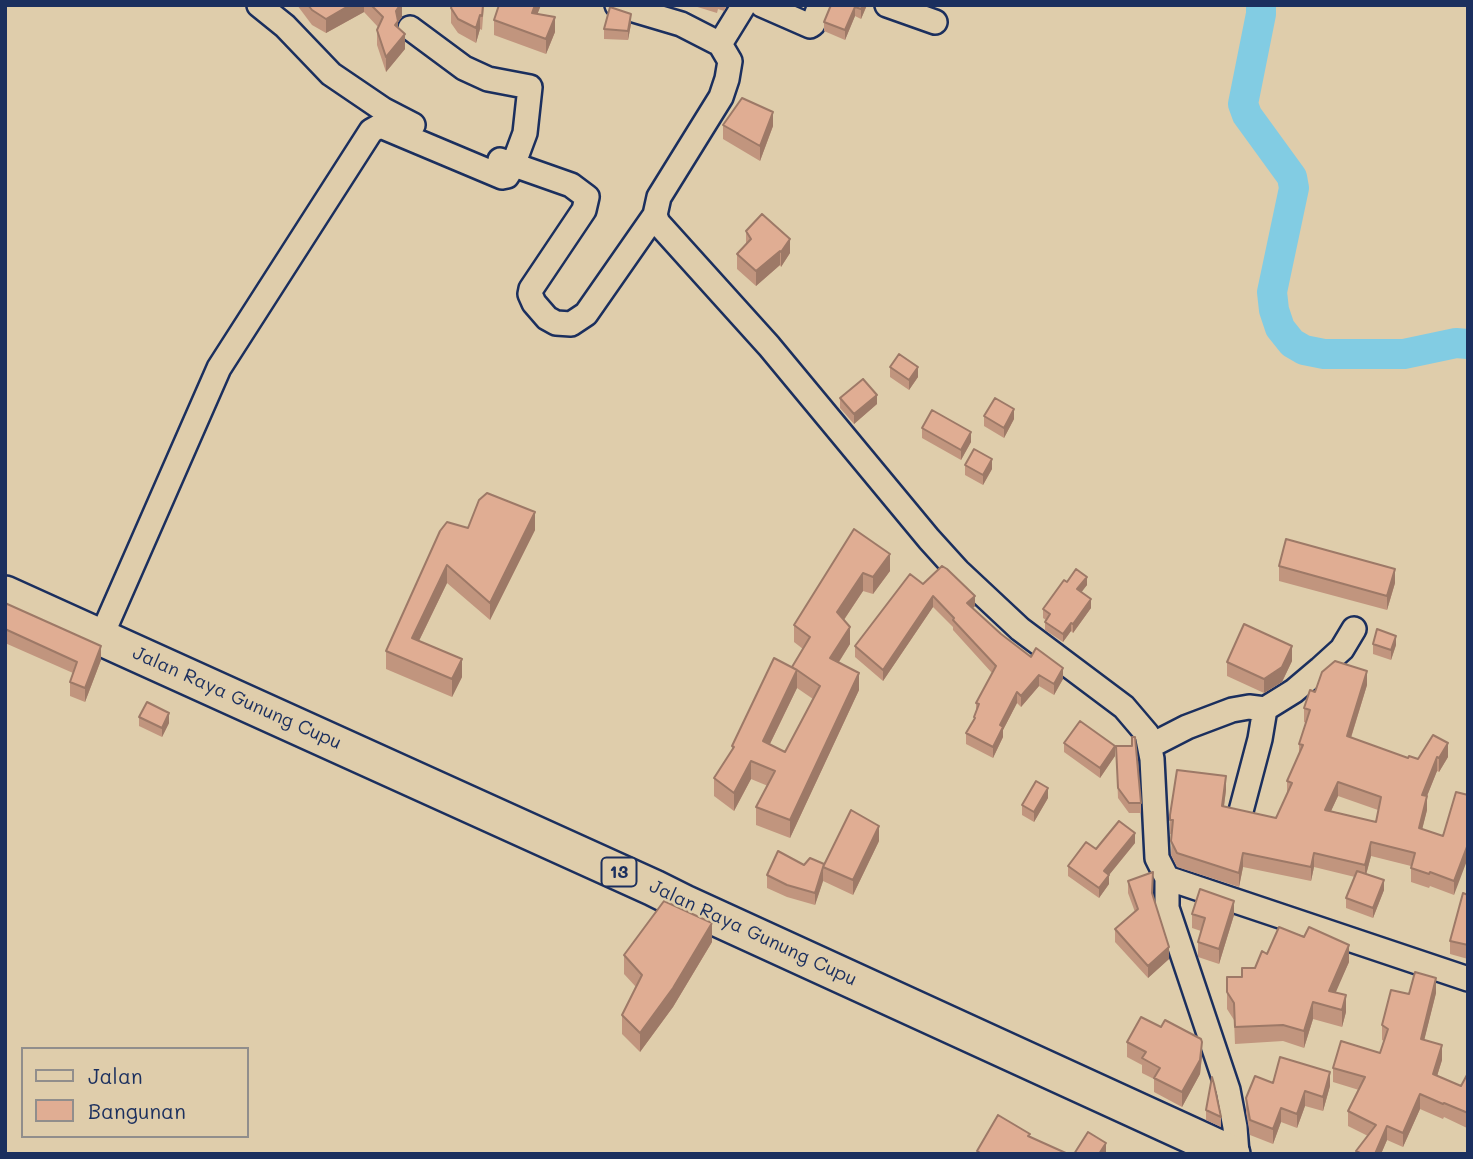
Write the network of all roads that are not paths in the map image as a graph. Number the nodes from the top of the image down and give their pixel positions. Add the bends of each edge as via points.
1 (259, 5) edge
2 (617, 5) edge
3 (744, 5) edge
4 (762, 5) edge
5 (820, 5) edge
6 (887, 5) edge
7 (935, 22) dead end
8 (410, 28) dead end
9 (720, 44) junction
10 (511, 169) junction
11 (655, 215) junction
12 (5, 594) edge
13 (1354, 629) dead end
14 (101, 636) junction
15 (1265, 709) junction
16 (1150, 746) junction
17 (1241, 811) edge
18 (1167, 878) junction
19 (1468, 979) edge
20 (1232, 1154) edge
21 (1237, 1154) edge

1 - 10 street via 331,74 384,110
2 - 9 street via 681,24
3 - 9 street
4 - 5 street via 810,26
6 - 7 street
8 - 10 street via 464,68 488,79 530,87 525,133
9 - 11 street via 730,61 726,85 659,197
10 - 11 street via 571,185 587,197 584,210 531,289 534,303 556,323 571,324 586,314
10 - 14 street via 499,176 383,127 371,131 219,369
11 - 16 street via 662,230 769,345 958,571 1020,629 1124,707 1141,725
12 - 14 highway, Jalan Raya Gunung Cupu / 13
13 - 15 street via 1342,649 1320,669
14 - 20 highway, Jalan Raya Gunung Cupu / 13
15 - 16 street via 1224,712
15 - 17 street
16 - 18 street via 1157,858
18 - 19 street
18 - 21 street via 1167,908 1228,1090

